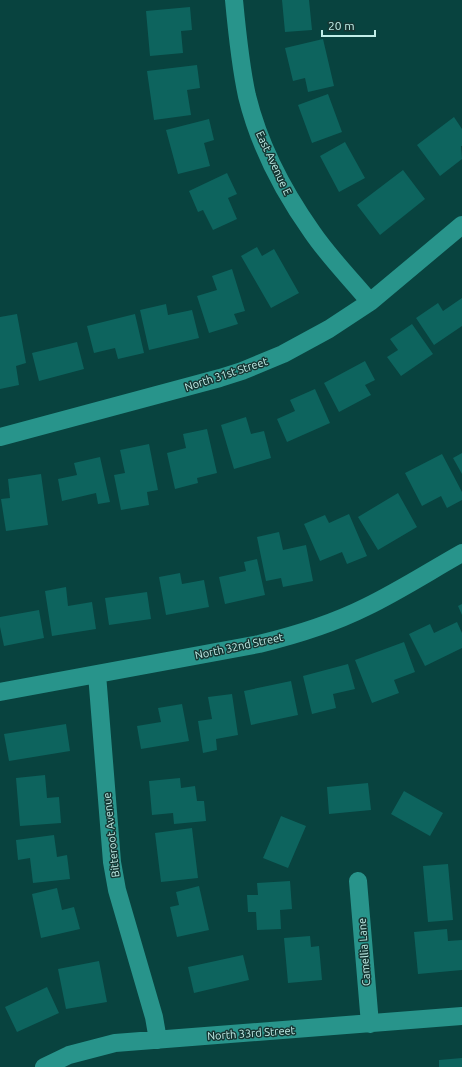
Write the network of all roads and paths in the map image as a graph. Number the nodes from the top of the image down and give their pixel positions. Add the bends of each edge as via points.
1 (234, 0) edge
2 (462, 225) edge
3 (370, 302) junction
4 (0, 437) edge
5 (462, 553) edge
6 (97, 674) junction
7 (0, 692) edge
8 (358, 881) dead end
9 (462, 1016) edge
10 (370, 1024) junction
11 (158, 1040) junction
12 (44, 1067) edge

1 - 3 street, East Avenue E via 238,44 248,97 269,158 280,181 313,233
2 - 3 street, North 31st Street
3 - 4 street, North 31st Street via 306,342 242,371
5 - 6 street, North 32nd Street via 366,607 314,628 259,644
6 - 7 street, North 32nd Street
6 - 11 street, Bitteroot Avenue via 112,862 117,890 154,1017
8 - 10 street, Camellia Lane
9 - 10 street, North 33rd Street
10 - 11 street, North 33rd Street
11 - 12 street, North 33rd Street via 92,1048

